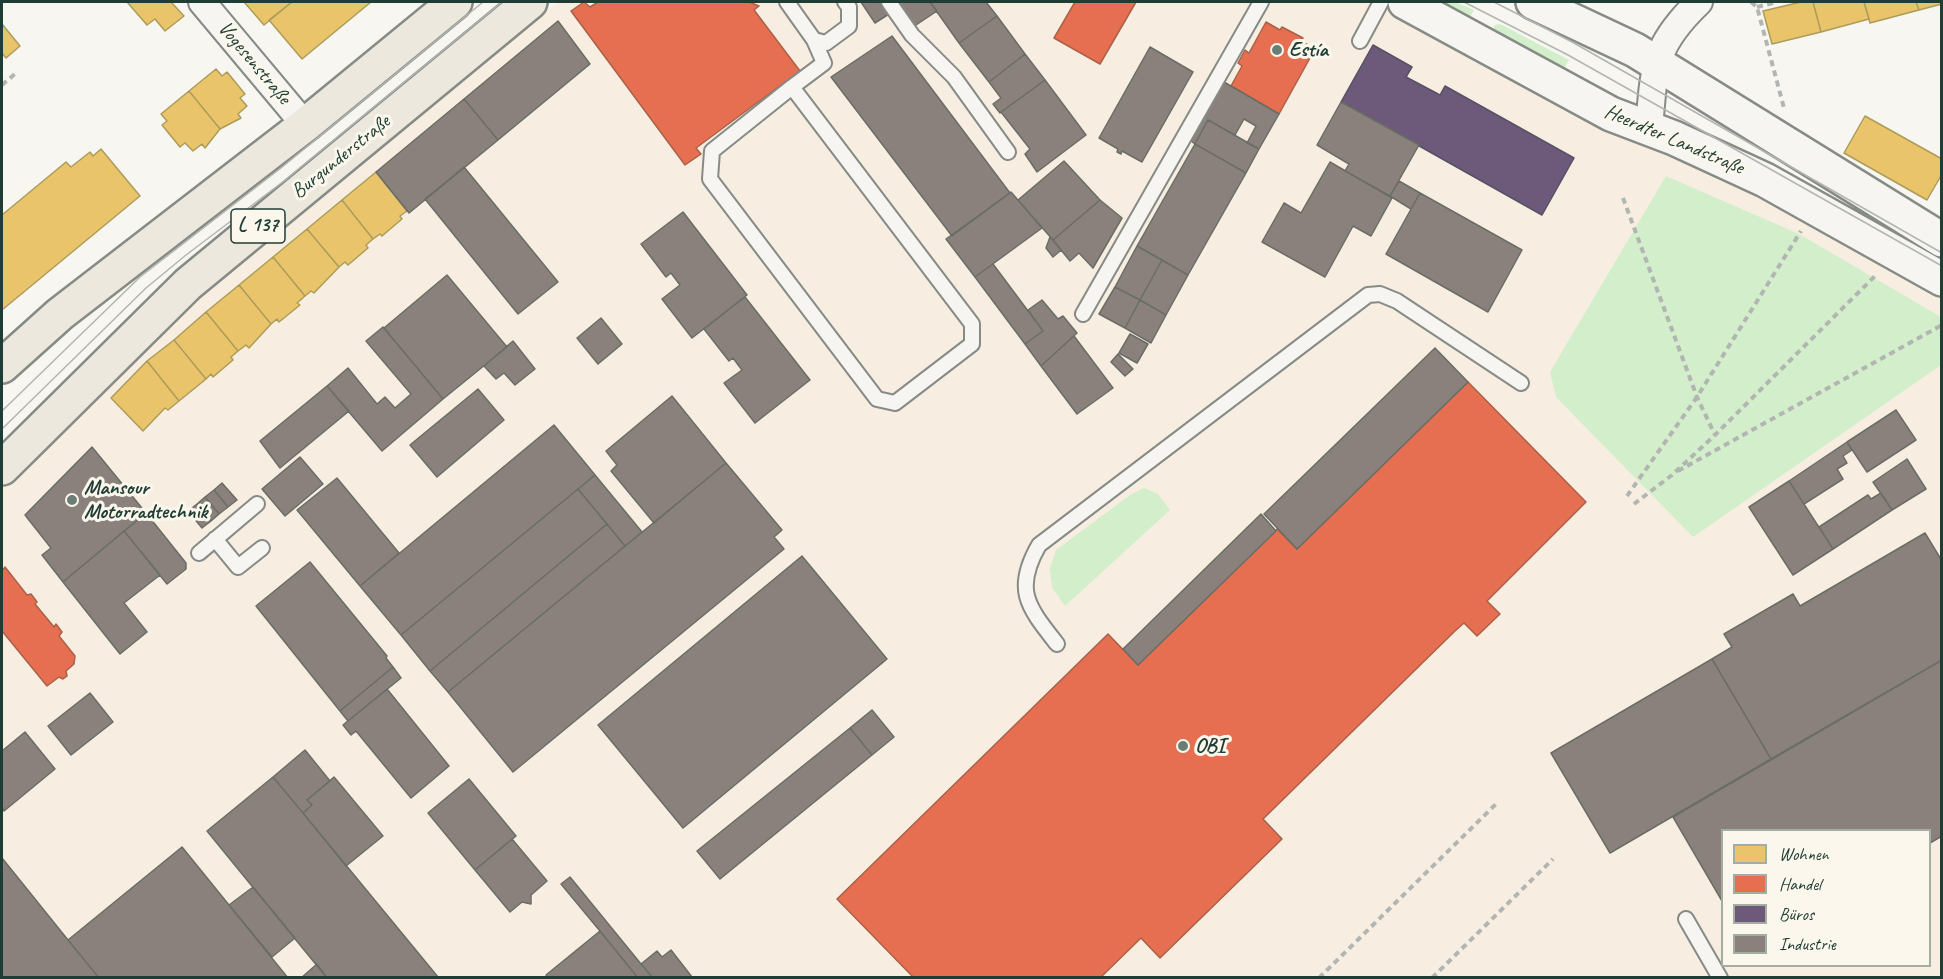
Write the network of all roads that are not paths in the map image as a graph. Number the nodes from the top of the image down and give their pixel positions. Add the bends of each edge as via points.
1 (202, 2) edge
2 (455, 2) edge
3 (530, 2) edge
4 (787, 2) edge
5 (889, 2) edge
6 (1261, 2) edge
7 (1381, 2) edge
8 (1405, 2) edge
9 (1533, 2) edge
10 (1699, 2) edge
11 (847, 4) edge
12 (814, 40) junction
13 (1360, 40) dead end
14 (1656, 63) junction
15 (792, 87) junction
16 (305, 125) junction
17 (1649, 129) junction
18 (1008, 152) dead end
19 (1941, 240) edge
20 (1941, 279) edge
21 (1083, 314) dead end
22 (2, 366) edge
23 (1521, 383) dead end
24 (2, 468) edge
25 (257, 504) dead end
26 (215, 539) junction
27 (262, 548) dead end
28 (199, 552) dead end
29 (1057, 644) dead end
30 (1686, 919) dead end
31 (1720, 978) edge

1 - 16 street, Vogesenstraße
2 - 16 main road, L 137
3 - 24 main road, Burgunderstraße / L 137 via 188,284
4 - 12 lane
5 - 18 lane via 912,35 954,76
6 - 21 lane
7 - 13 lane
8 - 17 main road, Heerdter Landstraße via 1611,114
9 - 14 main road, Heerdter Landstraße
10 - 14 street via 1669,34
11 - 12 lane via 849,26 826,43
12 - 15 lane via 824,63
14 - 17 street
14 - 19 main road, Heerdter Landstraße
15 - 15 lane via 972,324 972,344 895,402 877,399 710,179 712,151
16 - 22 main road, L 137 via 111,273
17 - 20 main road, Heerdter Landstraße via 1724,160
23 - 29 lane via 1397,301 1380,294 1368,295 1039,544 1026,567 1026,586 1033,614
25 - 26 lane
26 - 27 lane via 238,567
26 - 28 lane
30 - 31 lane

